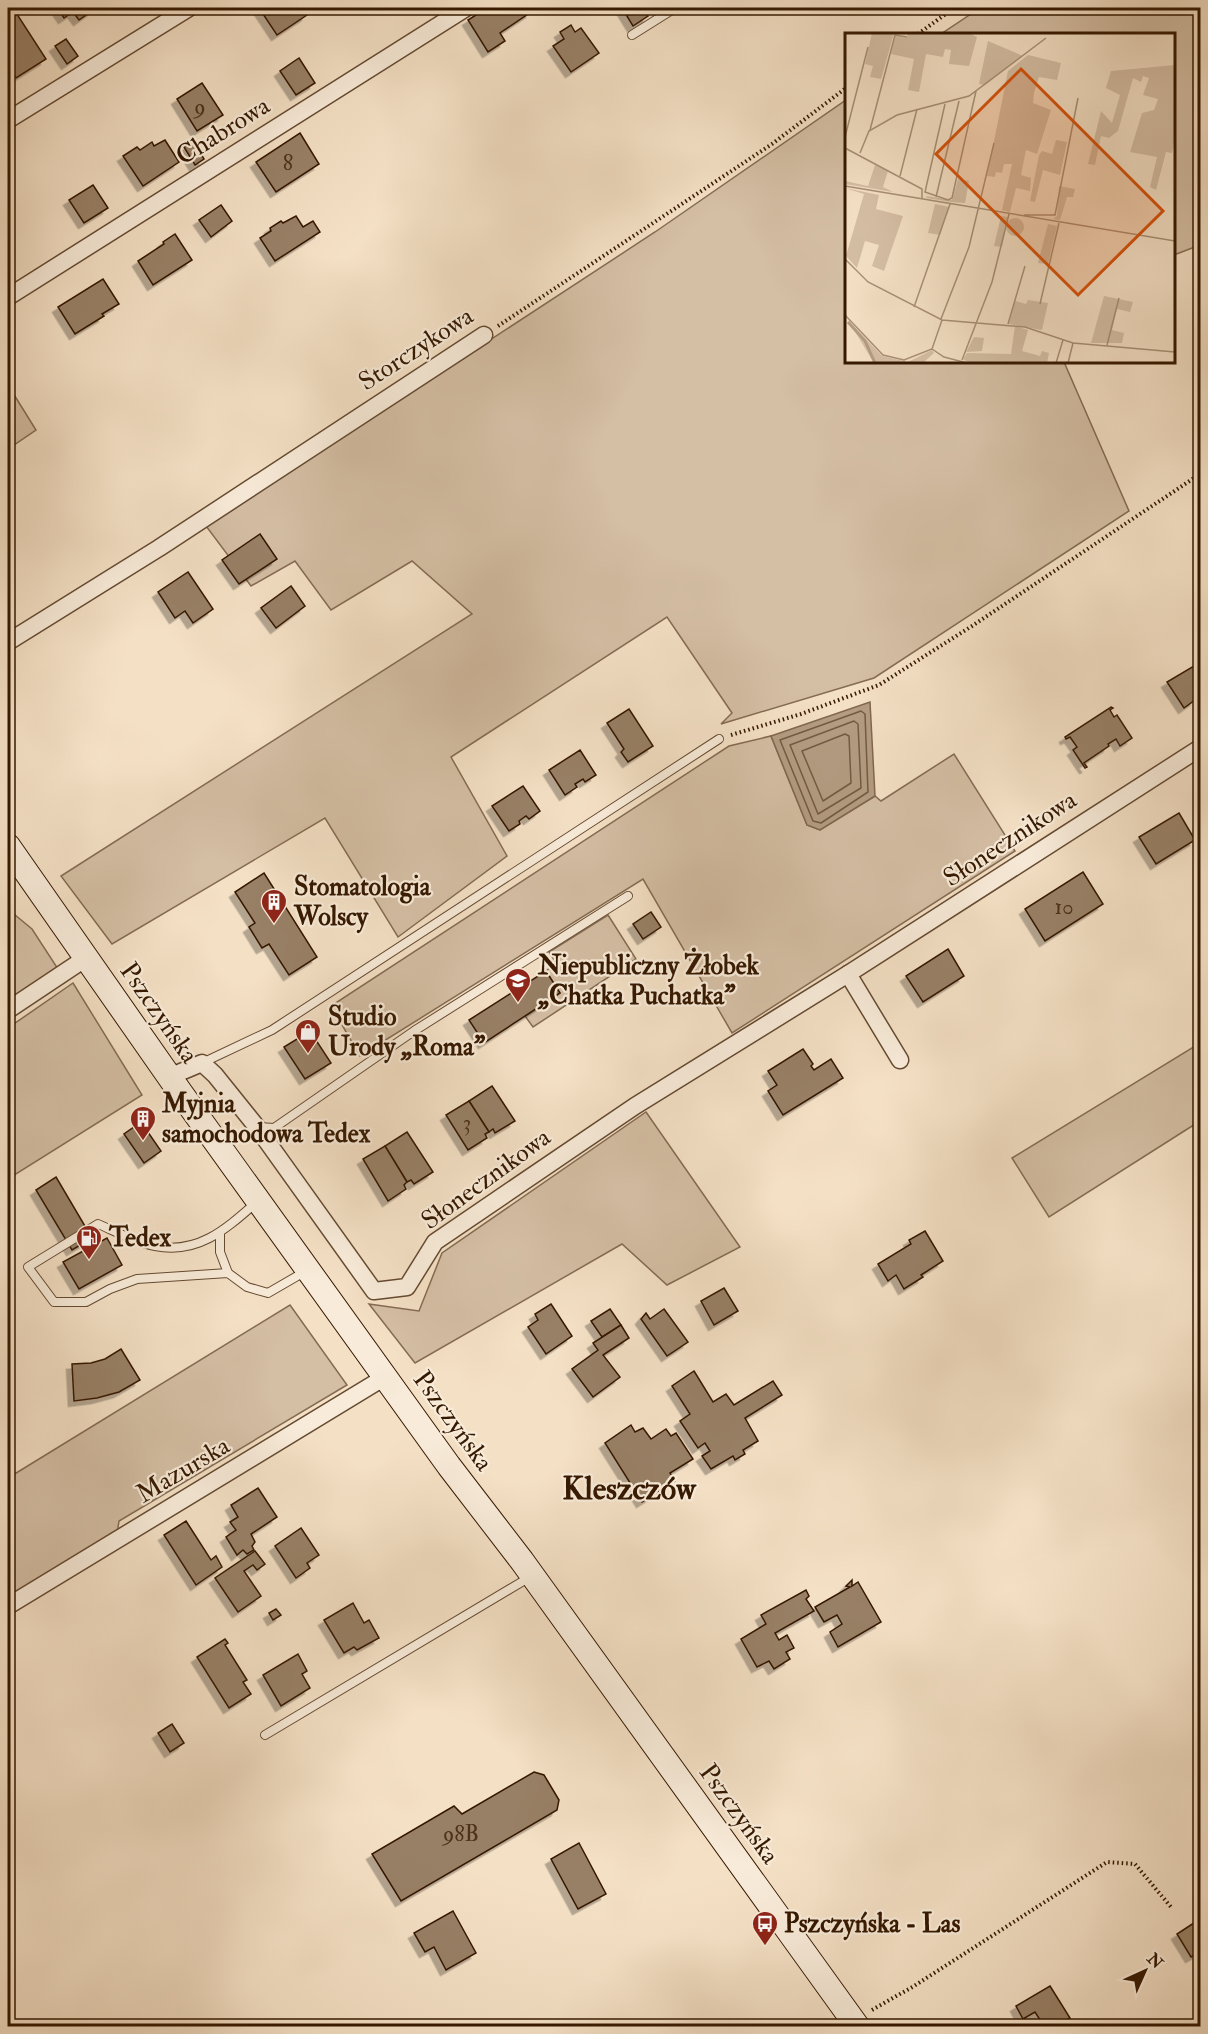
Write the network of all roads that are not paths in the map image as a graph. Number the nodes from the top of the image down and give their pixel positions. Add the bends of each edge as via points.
1 (189, 8) edge
2 (466, 8) edge
3 (675, 8) edge
4 (632, 35) dead end
5 (8, 120) edge
6 (8, 297) edge
7 (484, 335) road end
8 (8, 642) edge
9 (719, 739) road end
10 (1200, 748) edge
11 (8, 846) edge
12 (628, 896) dead end
13 (86, 958) junction
14 (848, 974) junction
15 (8, 1010) edge
16 (900, 1060) dead end
17 (202, 1063) junction
18 (169, 1077) junction
19 (256, 1126) junction
20 (258, 1201) junction
21 (220, 1234) junction
22 (308, 1270) junction
23 (228, 1273) junction
24 (385, 1377) junction
25 (532, 1575) junction
26 (8, 1606) edge
27 (265, 1735) dead end
28 (856, 2025) edge

1 - 5 street
2 - 6 street, Chabrowa
3 - 4 lane
7 - 8 street, Storczykowa
9 - 17 lane via 272,1030
10 - 14 street, Słonecznikowa
11 - 13 main road, Pszczyńska
12 - 19 lane via 414,1031 274,1128
13 - 15 street
13 - 18 main road, Pszczyńska
14 - 16 street
14 - 19 street, Słonecznikowa via 635,1106 435,1242 407,1287 374,1291
17 - 18 street
17 - 19 street, Słonecznikowa
18 - 20 main road, Pszczyńska
20 - 21 lane
20 - 22 main road, Pszczyńska
21 - 23 lane via 220,1252
21 - 23 lane via 189,1246 155,1246 98,1224 28,1267 54,1302 86,1302 137,1279
22 - 23 lane via 268,1293 247,1287
22 - 24 main road, Pszczyńska
24 - 25 main road, Pszczyńska
24 - 26 street, Mazurska
25 - 27 lane
25 - 28 main road, Pszczyńska

